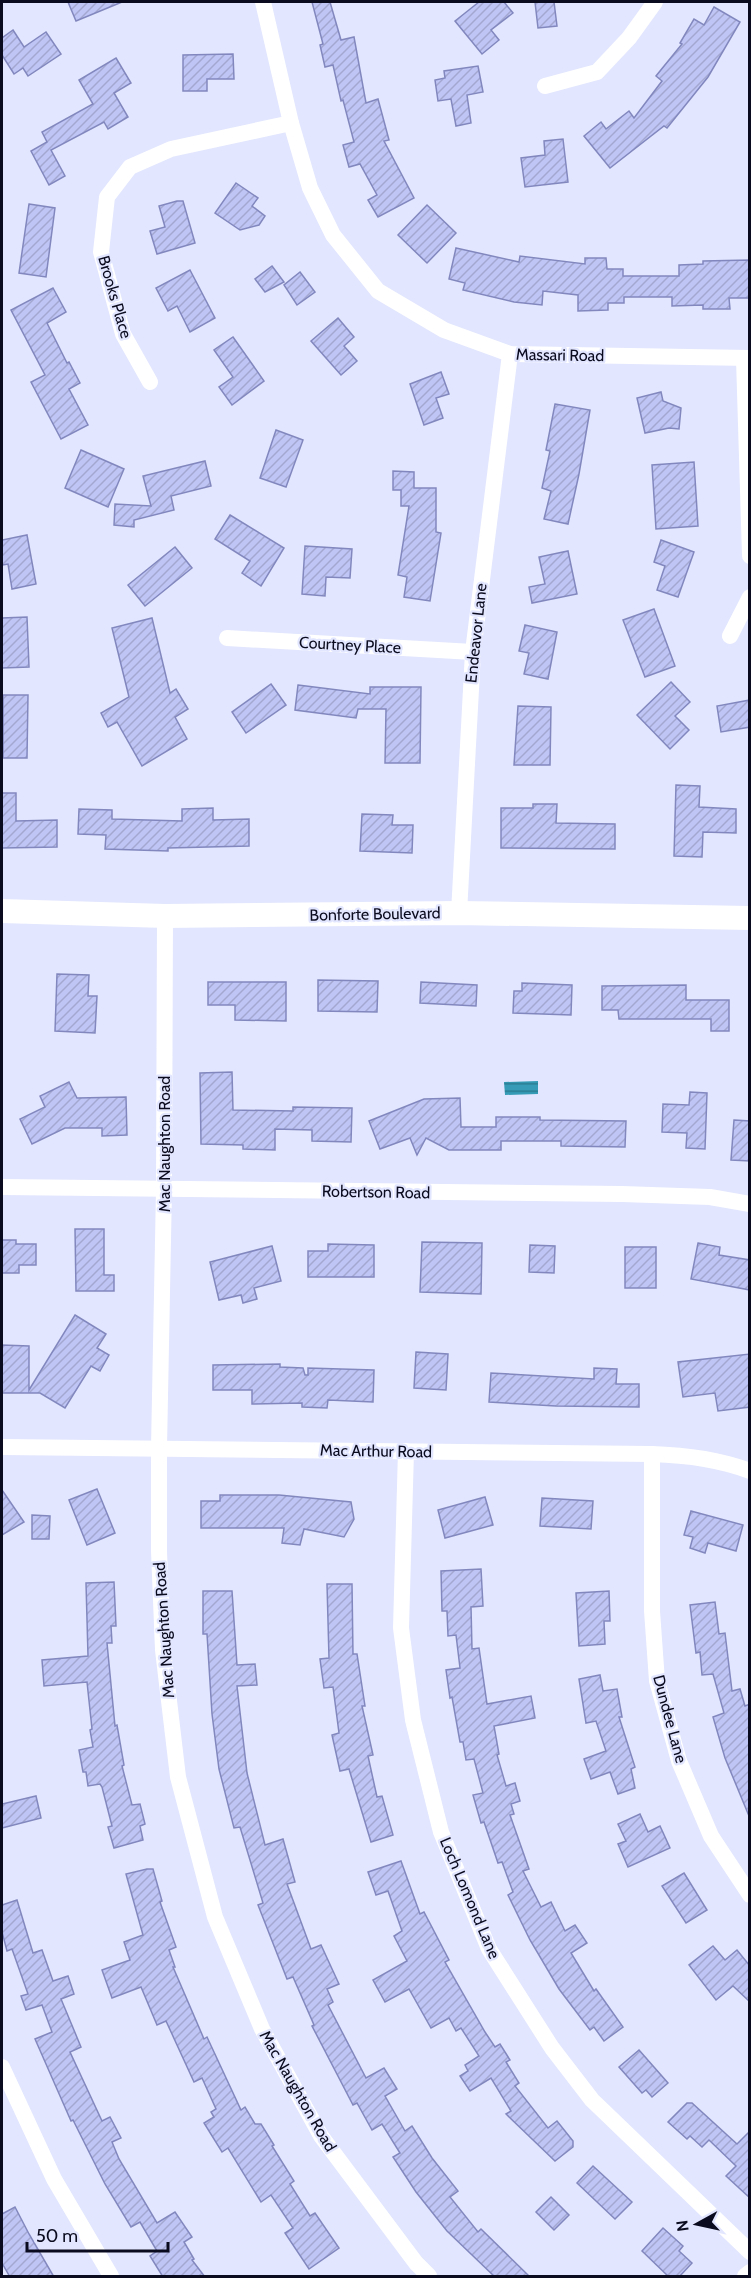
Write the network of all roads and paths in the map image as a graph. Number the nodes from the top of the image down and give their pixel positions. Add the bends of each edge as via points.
1 (263, 2) edge
2 (655, 2) edge
3 (545, 86) dead end
4 (291, 123) junction
5 (510, 354) junction
6 (747, 358) edge
7 (150, 382) dead end
8 (750, 556) edge
9 (750, 597) edge
10 (730, 636) dead end
11 (227, 638) dead end
12 (472, 652) junction
13 (2, 911) edge
14 (459, 913) junction
15 (165, 916) junction
16 (750, 918) edge
17 (2, 1187) edge
18 (164, 1190) junction
19 (750, 1204) edge
20 (2, 1447) edge
21 (159, 1448) junction
22 (406, 1451) junction
23 (652, 1454) junction
24 (750, 1471) edge
25 (750, 1895) edge
26 (2, 2067) edge
27 (750, 2252) edge
28 (750, 2272) edge
29 (111, 2277) edge
30 (429, 2277) edge
31 (746, 2277) edge

1 - 4 street, Massari Road
2 - 3 street via 597,72
4 - 5 street, Massari Road via 310,188 333,235 378,291 444,330
4 - 7 street, Brooks Place via 171,149 130,167 107,197 101,252 123,334
5 - 6 street, Massari Road
5 - 12 street, Endeavor Lane
6 - 8 street
9 - 10 street
11 - 12 street, Courtney Place
12 - 14 street, Endeavor Lane
13 - 15 main road, Bonforte Boulevard
14 - 15 main road, Bonforte Boulevard
14 - 16 main road, Bonforte Boulevard
15 - 18 street, Mac Naughton Road
17 - 18 street, Robertson Road
18 - 19 street, Robertson Road via 622,1194 710,1197
18 - 21 street, Mac Naughton Road
20 - 21 street, Mac Arthur Road
21 - 22 street, Mac Arthur Road
21 - 30 street, Mac Naughton Road via 164,1662 178,1777 215,1917 262,2029 321,2136
22 - 23 street, Mac Arthur Road
22 - 27 street, Loch Lomond Lane via 401,1628 413,1720 441,1832 489,1949 552,2048 592,2100
23 - 24 street, Mac Arthur Road via 713,1460
23 - 25 street, Dundee Lane via 652,1611 657,1681 679,1761 711,1836
26 - 29 street via 54,2179
28 - 31 street

